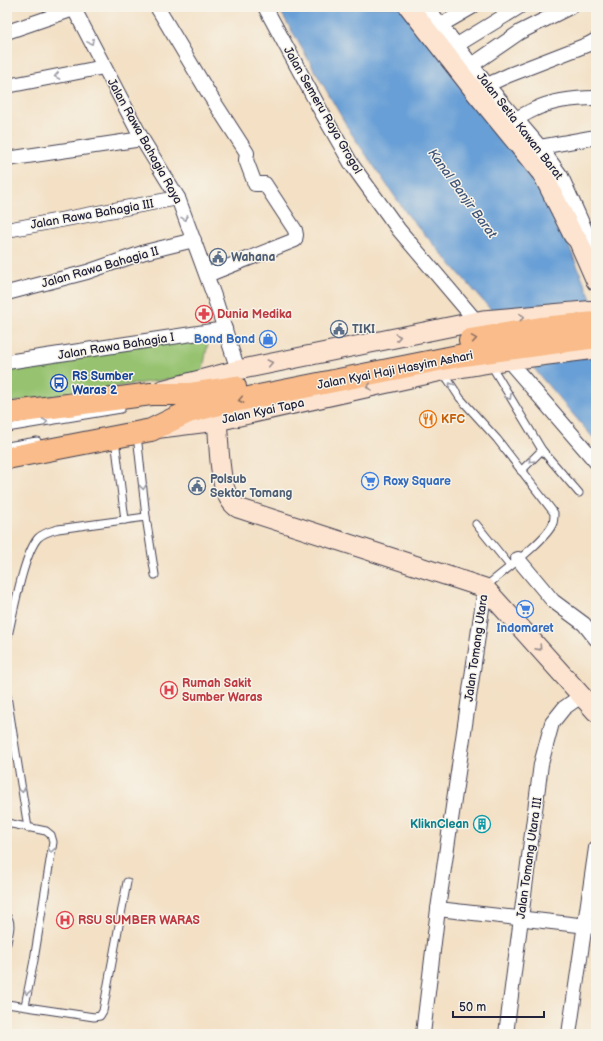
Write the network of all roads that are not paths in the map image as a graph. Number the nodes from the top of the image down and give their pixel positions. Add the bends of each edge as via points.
1 (157, 7) edge
2 (265, 7) edge
3 (409, 7) edge
4 (427, 7) edge
5 (472, 7) edge
6 (519, 7) edge
7 (570, 7) edge
8 (74, 8) edge
9 (441, 25) junction
10 (7, 32) edge
11 (596, 40) edge
12 (456, 45) junction
13 (472, 65) junction
14 (104, 66) junction
15 (487, 85) junction
16 (7, 86) edge
17 (596, 98) edge
18 (516, 119) junction
19 (596, 137) edge
20 (142, 139) junction
21 (540, 147) junction
22 (7, 159) edge
23 (178, 198) junction
24 (7, 230) edge
25 (586, 235) edge
26 (194, 240) junction
27 (596, 254) edge
28 (207, 275) junction
29 (596, 281) edge
30 (7, 293) edge
31 (596, 293) edge
32 (596, 310) edge
33 (479, 321) junction
34 (596, 323) edge
35 (225, 329) junction
36 (596, 337) edge
37 (596, 349) edge
38 (505, 360) junction
39 (7, 362) edge
40 (238, 370) junction
41 (442, 371) junction
42 (156, 397) junction
43 (189, 403) junction
44 (218, 405) junction
45 (130, 407) dead end
46 (7, 413) edge
47 (149, 427) junction
48 (7, 428) edge
49 (115, 436) junction
50 (45, 440) dead end
51 (7, 446) edge
52 (542, 450) junction
53 (7, 458) edge
54 (596, 462) edge
55 (521, 471) junction
56 (579, 493) dead end
57 (146, 517) junction
58 (125, 520) junction
59 (476, 524) dead end
60 (514, 562) junction
61 (155, 575) dead end
62 (485, 588) junction
63 (596, 639) edge
64 (7, 640) edge
65 (7, 696) edge
66 (581, 696) junction
67 (596, 712) edge
68 (7, 823) edge
69 (28, 828) junction
70 (596, 848) edge
71 (127, 882) dead end
72 (438, 909) junction
73 (7, 917) edge
74 (520, 918) junction
75 (590, 926) edge
76 (7, 943) edge
77 (7, 1004) edge
78 (25, 1006) junction
79 (423, 1034) edge
80 (506, 1034) edge
81 (569, 1034) edge

1 - 28 street via 247,153 246,160 255,184 265,184 296,235 295,240
2 - 33 street, Jalan Semeru Raya Grogol via 352,165 399,230
3 - 25 main road, Jalan Setia Kawan Barat via 474,92 543,175
4 - 9 street, Jalan Setia Kawan Barat
5 - 9 street
6 - 12 street
7 - 13 street via 520,32
8 - 10 street
8 -> 14 street, Jalan Rawa Bahagia Raya
9 - 12 street, Jalan Setia Kawan Barat
11 - 15 street
12 - 13 street, Jalan Setia Kawan Barat
13 - 15 street, Jalan Setia Kawan Barat
14 -> 16 street
14 - 20 street, Jalan Rawa Bahagia Raya
15 - 18 street, Jalan Setia Kawan Barat
17 - 18 street via 556,102 535,108
18 - 21 street, Jalan Setia Kawan Barat
19 - 21 street
20 - 22 street
20 - 23 street, Jalan Rawa Bahagia Raya
21 - 25 street, Jalan Setia Kawan Barat via 562,176
23 - 24 street, Jalan Rawa Bahagia III
23 -> 26 street, Jalan Rawa Bahagia Raya
25 - 27 street, Jalan Setia Kawan Barat
25 - 29 main road, Jalan Setia Kawan Barat via 578,240
25 - 31 main road, Jalan Setia Kawan Barat via 574,241
26 - 28 street, Jalan Rawa Bahagia Raya
26 - 30 street, Jalan Rawa Bahagia II
28 - 35 street, Jalan Rawa Bahagia Raya
33 -> 32 main road
40 -> 33 main road
44 -> 34 main road, Jalan Kyai Haji Hasyim Ashari via 317,371 459,341 541,328
35 - 39 street, Jalan Rawa Bahagia I
35 - 40 street, Jalan Rawa Bahagia Raya
36 -> 44 main road, Jalan Kyai Haji Hasyim Ashari via 463,355
37 - 38 main road
38 - 41 main road, Jalan Kyai Tapa
38 -> 52 lane
38 - 54 street
40 - 42 main road via 173,387
41 -> 44 main road, Jalan Kyai Tapa
55 -> 41 lane via 497,439 460,398
42 - 43 main road, Jalan Kyai Haji Hasyim Ashari
42 - 46 main road
43 - 44 main road, Jalan Kyai Haji Hasyim Ashari
43 - 47 main road, Jalan Kyai Haji Hasyim Ashari
44 - 47 main road, Jalan Kyai Tapa
44 - 62 main road, Jalan Tomang Utara via 222,480 226,496 232,505
48 -> 45 lane
47 - 49 main road, Jalan Kyai Tapa
47 -> 57 lane
49 - 53 main road, Jalan Kyai Tapa
49 - 58 lane
50 - 51 lane
52 -> 55 lane
52 - 56 lane
55 - 60 lane via 554,514 554,521 539,542
57 - 58 lane
57 - 61 lane
58 - 64 lane via 58,529 46,532 38,538 26,562
59 - 60 lane
60 - 62 lane
60 - 63 street via 553,601 584,624
62 -> 66 main road
62 - 72 street, Jalan Tomang Utara
65 -> 69 lane
66 - 67 main road
66 - 74 street, Jalan Tomang Utara III via 564,708 552,723 541,764
68 - 69 lane
69 -> 78 lane via 46,831 51,835 53,842
70 - 75 street
71 - 78 lane via 100,1016
72 - 74 street
72 - 79 street, Jalan Tomang Utara
73 - 76 lane via 10,922
74 - 75 street
74 - 80 street, Jalan Tomang Utara III
75 - 81 street
77 - 78 lane

